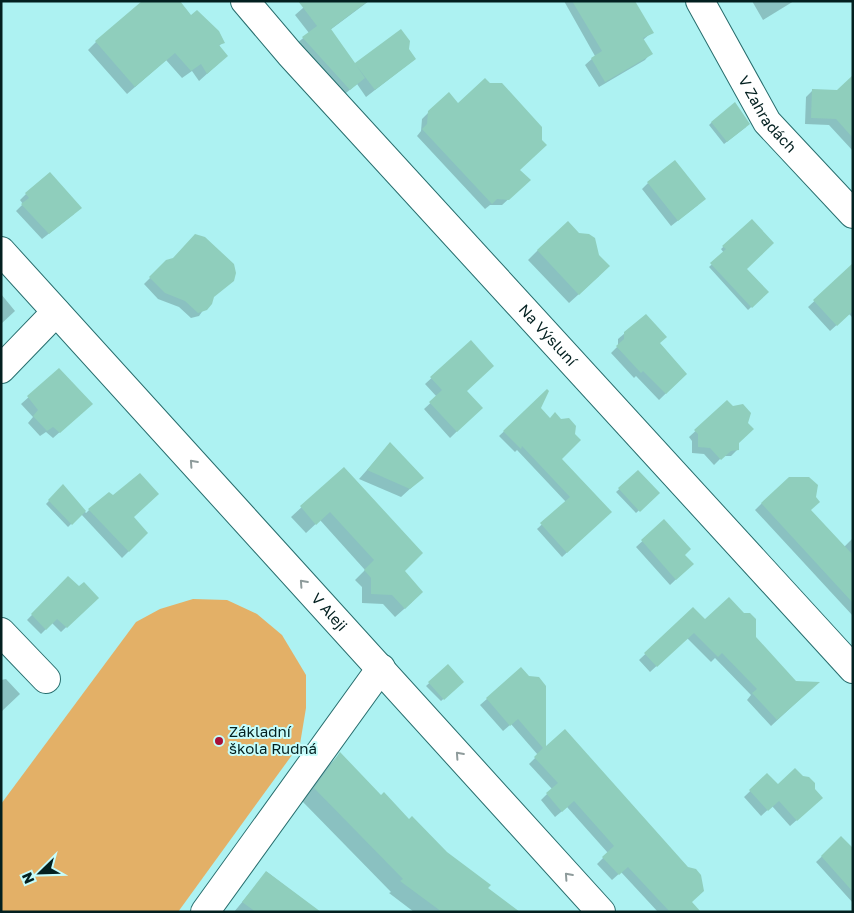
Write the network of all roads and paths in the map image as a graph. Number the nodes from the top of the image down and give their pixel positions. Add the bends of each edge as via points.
1 (245, 1) edge
2 (700, 1) edge
3 (853, 214) edge
4 (1, 251) edge
5 (56, 312) junction
6 (1, 369) edge
7 (1, 632) edge
8 (381, 668) junction
9 (853, 669) edge
10 (46, 679) dead end
11 (205, 912) edge
12 (601, 912) edge

1 - 9 street, Na Výsluní
2 - 3 street, V Zahradách via 767,122
4 - 5 street, V Aleji
5 - 6 street
8 -> 5 street, V Aleji
7 - 10 street
8 - 11 street
12 -> 8 street, V Aleji

